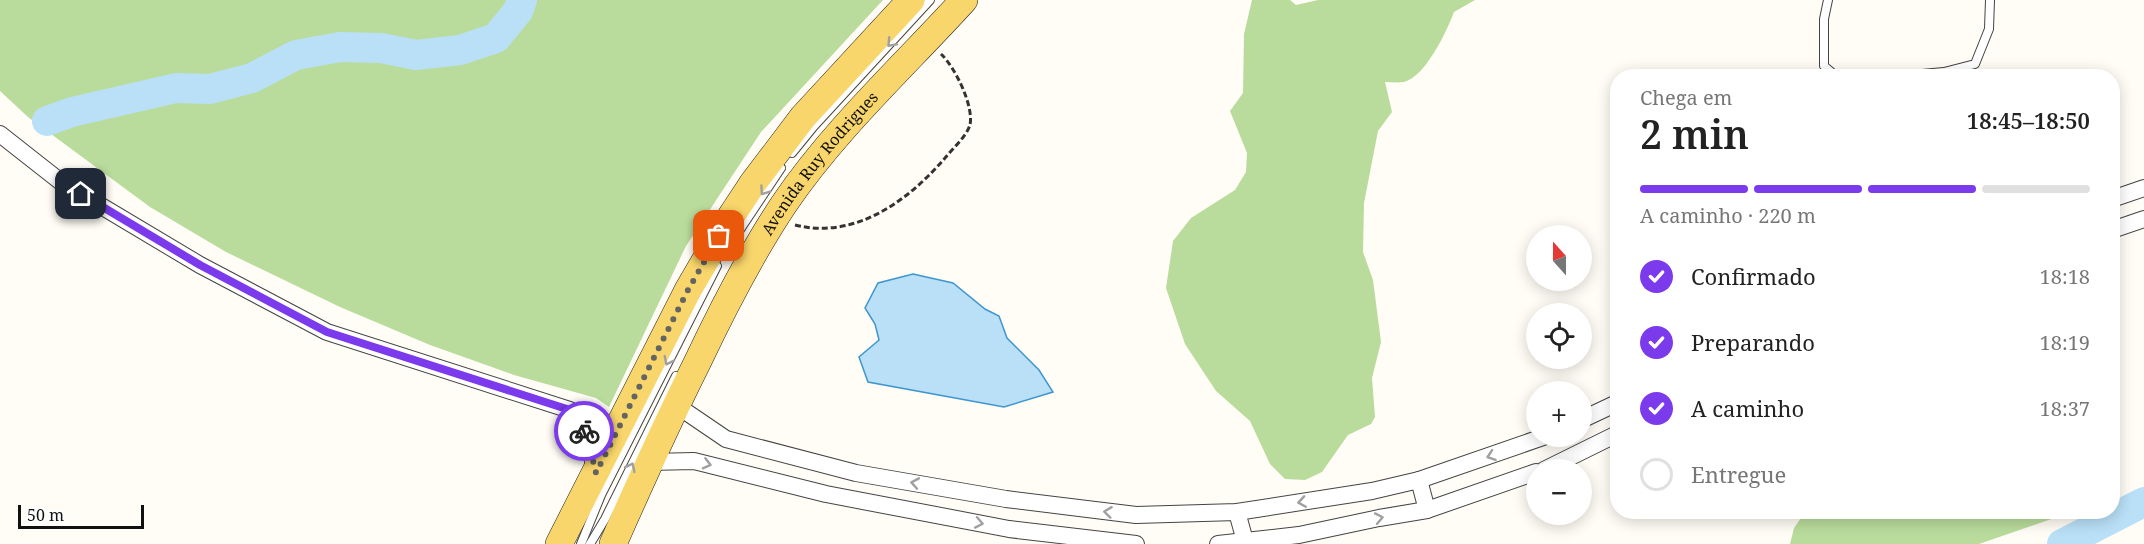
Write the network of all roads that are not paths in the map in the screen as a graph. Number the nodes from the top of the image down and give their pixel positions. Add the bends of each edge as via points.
1 (911, 0) edge
2 (930, 0) edge
3 (964, 0) edge
4 (1828, 0) edge
5 (1990, 0) edge
6 (1828, 69) edge
7 (1956, 69) edge
8 (0, 134) edge
9 (2144, 188) edge
10 (2120, 196) edge
11 (2144, 219) edge
12 (2120, 227) edge
13 (726, 252) dead end
14 (720, 260) dead end
15 (677, 372) dead end
16 (676, 405) junction
17 (1610, 406) edge
18 (1592, 415) edge
19 (1610, 437) edge
20 (1526, 443) edge
21 (1566, 459) edge
22 (649, 462) junction
23 (596, 473) junction
24 (1526, 475) edge
25 (1419, 480) junction
26 (1427, 510) junction
27 (1237, 512) junction
28 (1245, 541) junction
29 (559, 544) edge
30 (581, 544) edge
31 (590, 544) edge
32 (613, 544) edge
33 (1136, 544) edge
34 (1218, 544) edge

1 - 23 main road via 810,109 747,192 688,290
2 -> 13 lane via 814,126 764,191
3 - 16 main road, Avenida Ruy Rodrigues via 834,140 776,217 739,278
4 - 6 lane via 1824,19 1824,66
5 - 7 lane via 1989,29 1975,64
8 - 23 street via 61,182 200,265 327,332 570,410 587,436
9 - 10 street
11 - 12 street
14 -> 30 lane via 600,495
31 -> 15 lane
16 - 22 main road, Avenida Ruy Rodrigues
27 -> 16 street via 1136,515 1006,499 856,473 726,439
17 - 18 street
19 - 21 street
20 -> 25 street
22 - 32 main road, Avenida Ruy Rodrigues
22 -> 33 street via 694,461 826,494 998,526
23 - 29 main road
24 - 26 street
25 - 26 street
25 -> 27 street
28 -> 26 street via 1299,535
27 - 28 street
28 - 34 street

